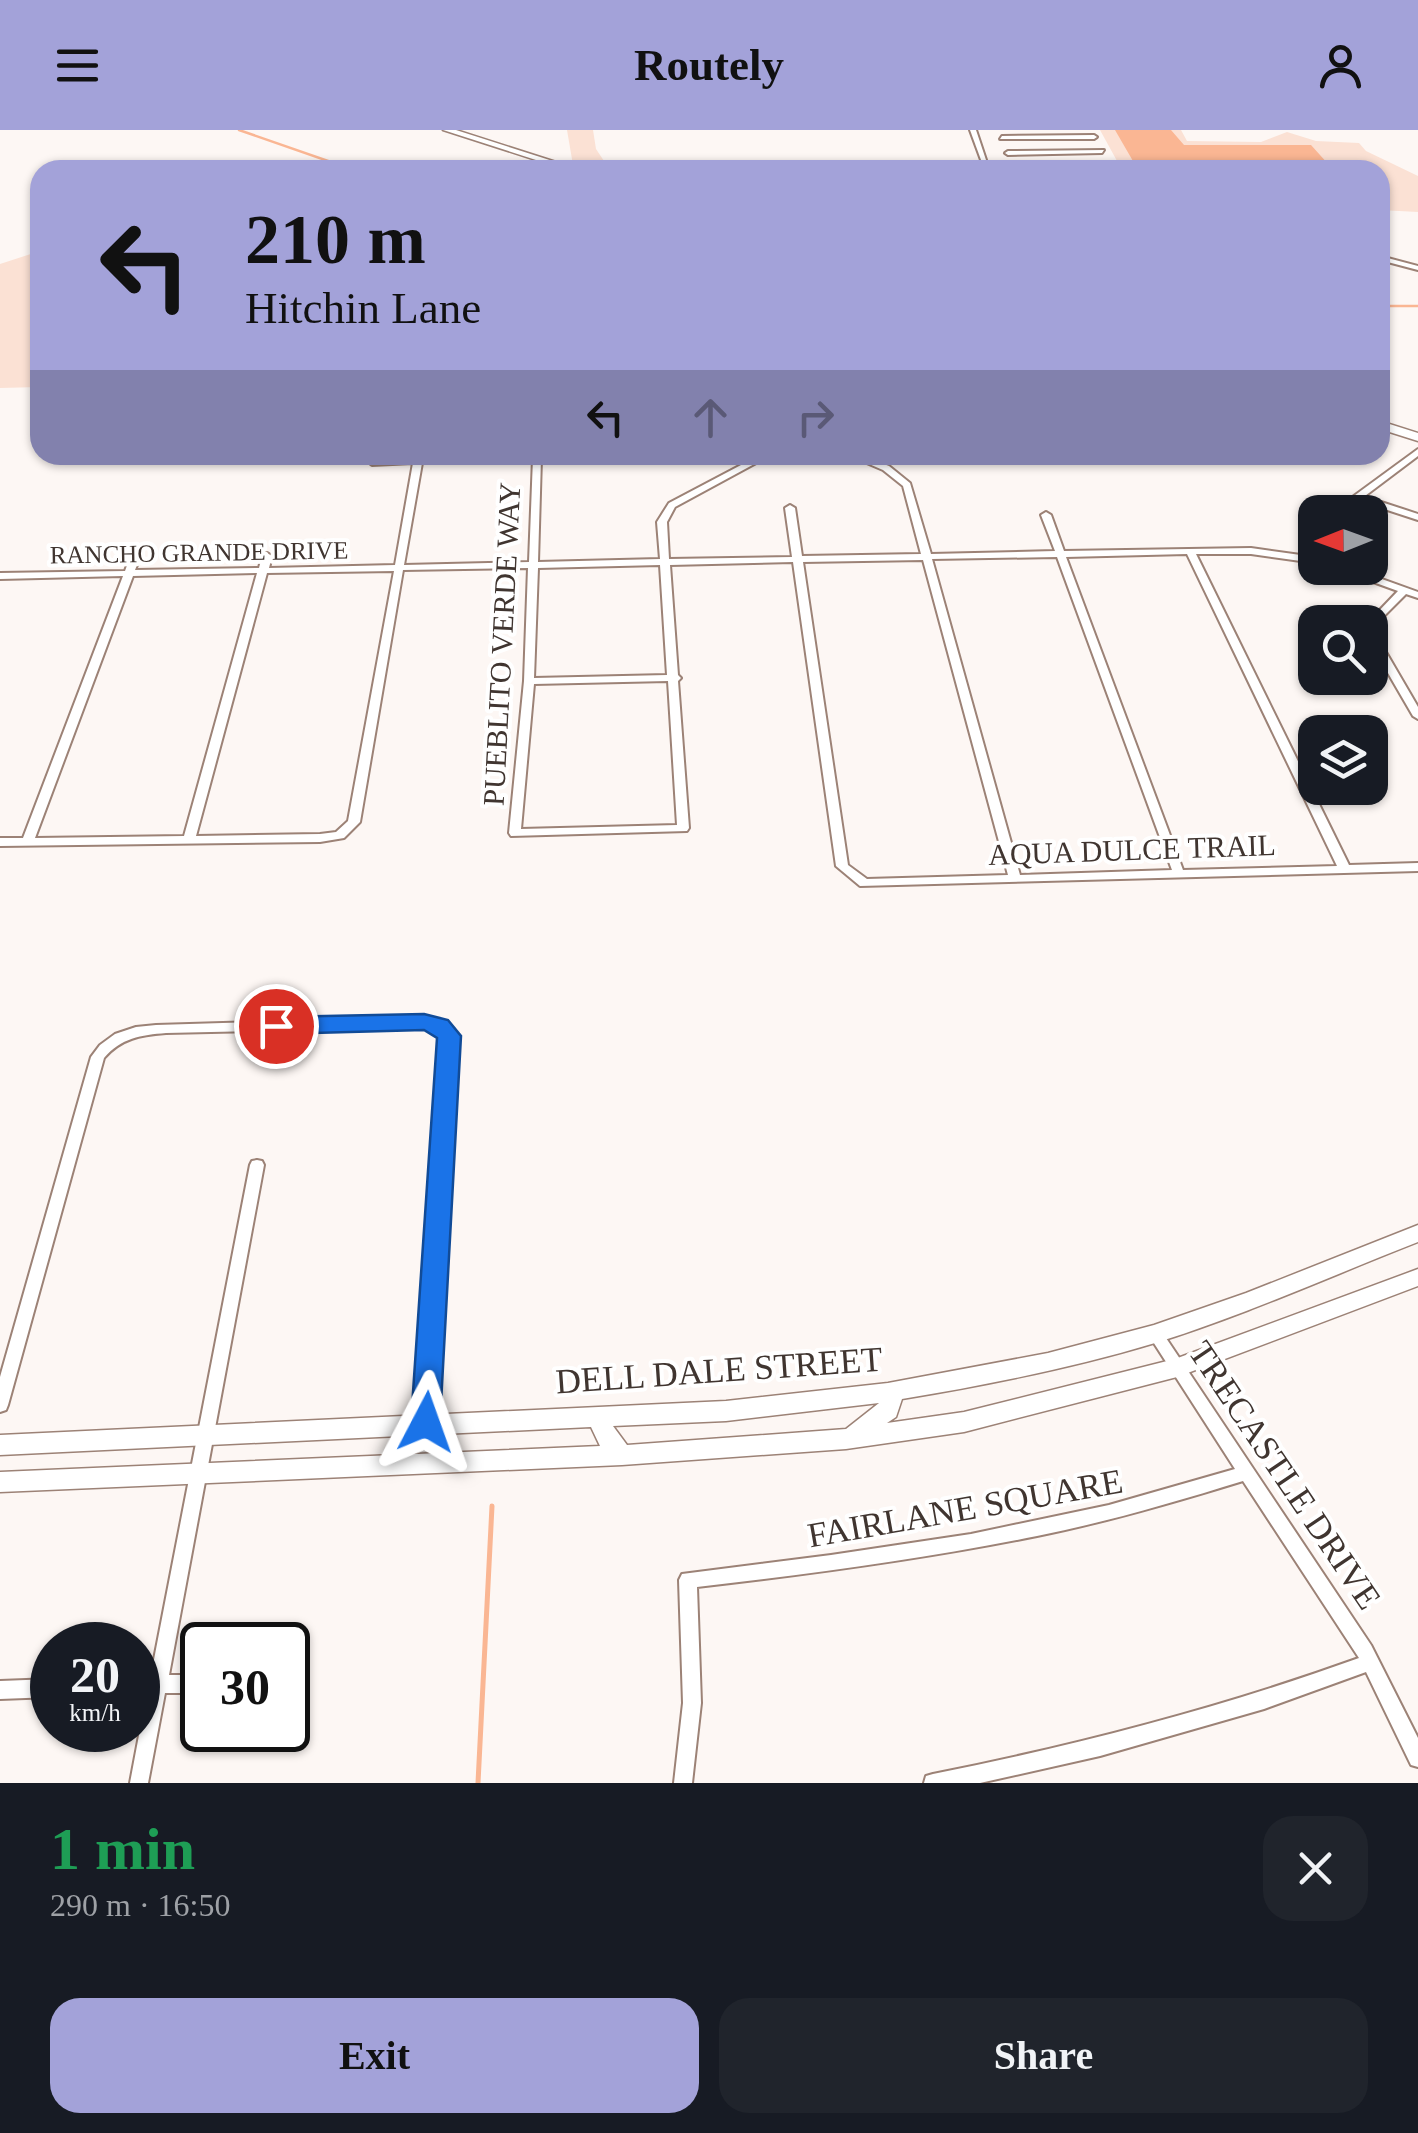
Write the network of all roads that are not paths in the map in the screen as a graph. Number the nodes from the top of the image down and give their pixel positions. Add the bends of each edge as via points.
1 (447, 130) edge
2 (973, 130) edge
3 (1046, 134) edge
4 (1094, 137) dead end
5 (1002, 138) dead end
6 (1102, 151) dead end
7 (1055, 152) junction
8 (1008, 153) dead end
9 (544, 160) edge
10 (984, 160) edge
11 (1059, 160) edge
12 (1390, 261) edge
13 (1418, 268) edge
14 (1390, 428) edge
15 (1418, 437) edge
16 (1418, 452) edge
17 (417, 465) edge
18 (538, 465) edge
19 (748, 465) edge
20 (878, 465) edge
21 (1361, 495) edge
22 (1388, 507) edge
23 (790, 508) dead end
24 (1046, 515) dead end
25 (1418, 517) edge
26 (1190, 551) junction
27 (1061, 554) junction
28 (267, 556) dead end
29 (929, 556) junction
30 (1298, 558) edge
31 (798, 559) junction
32 (134, 560) dead end
33 (665, 562) junction
34 (535, 565) junction
35 (398, 568) junction
36 (263, 571) junction
37 (128, 574) junction
38 (0, 576) edge
39 (1388, 584) edge
40 (1406, 590) junction
41 (1418, 594) edge
42 (676, 678) junction
43 (529, 681) junction
44 (1418, 716) edge
45 (189, 839) junction
46 (28, 841) junction
47 (0, 842) edge
48 (1418, 867) edge
49 (1346, 869) junction
50 (1178, 874) junction
51 (1015, 879) junction
52 (257, 1166) dead end
53 (1413, 1238) edge
54 (1418, 1277) edge
55 (1155, 1333) junction
56 (1177, 1368) junction
57 (892, 1393) junction
58 (0, 1405) edge
59 (598, 1415) junction
60 (426, 1422) junction
61 (207, 1433) junction
62 (846, 1439) junction
63 (0, 1444) edge
64 (622, 1455) junction
65 (1248, 1472) junction
66 (198, 1474) junction
67 (0, 1482) edge
68 (1371, 1662) junction
69 (160, 1674) edge
70 (30, 1689) edge
71 (0, 1690) edge
72 (145, 1752) edge
73 (1418, 1758) edge
74 (139, 1783) edge
75 (684, 1783) edge
76 (933, 1783) edge

1 - 9 main road
2 - 10 street
3 - 4 street
3 - 5 street
3 - 7 street
6 - 7 street
7 - 8 street
7 - 11 street
12 - 13 street
14 - 15 main road
16 - 21 street
17 - 35 street
18 - 34 street, PUEBLITO VERDE WAY
19 - 33 street via 672,506 662,522
20 - 29 street via 907,485
22 - 25 street
23 - 31 street
24 - 27 street
26 - 27 street, RANCHO GRANDE DRIVE
26 - 30 street, RANCHO GRANDE DRIVE
26 - 49 street
27 - 29 street, RANCHO GRANDE DRIVE
27 - 50 street
28 - 36 street
29 - 31 street, RANCHO GRANDE DRIVE
29 - 51 street
31 - 33 street, RANCHO GRANDE DRIVE
31 - 51 street, AQUA DULCE TRAIL via 842,866 864,883
32 - 37 street
33 - 34 street, RANCHO GRANDE DRIVE
33 - 42 street
34 - 35 street, RANCHO GRANDE DRIVE
34 - 43 street, PUEBLITO VERDE WAY
35 - 36 street, RANCHO GRANDE DRIVE
35 - 45 street via 354,822 320,838
36 - 37 street, RANCHO GRANDE DRIVE
36 - 45 street
37 - 38 street, RANCHO GRANDE DRIVE
37 - 46 street
39 - 40 street
40 - 41 street
40 - 44 street via 1381,614 1371,636
42 - 43 street
42 - 43 street, PUEBLITO VERDE WAY via 683,828 515,833
45 - 46 street
46 - 47 street
48 - 49 street, AQUA DULCE TRAIL
49 - 50 street, AQUA DULCE TRAIL
50 - 51 street, AQUA DULCE TRAIL
52 - 61 street
53 - 55 main road, DELL DALE STREET
54 - 56 main road
55 - 56 street, TRECASTLE DRIVE
55 - 57 main road, DELL DALE STREET via 1026,1368
56 - 62 main road via 964,1422
56 - 65 street, TRECASTLE DRIVE
57 - 59 main road, DELL DALE STREET via 726,1411
57 - 62 main road via 876,1422
58 - 60 street via 107,1042 141,1030 430,1024 450,1036 451,1049
59 - 60 main road, DELL DALE STREET
59 - 64 main road
60 - 61 main road, DELL DALE STREET
61 - 63 main road, DELL DALE STREET
61 - 66 street
62 - 64 main road
64 - 66 main road
65 - 68 street, TRECASTLE DRIVE
65 - 75 street, FAIRLANE SQUARE via 1146,1506 1030,1533 915,1554 688,1580 692,1704
66 - 67 main road
66 - 69 street
68 - 73 street, TRECASTLE DRIVE
68 - 76 street via 1144,1734
70 - 71 street
72 - 74 street

